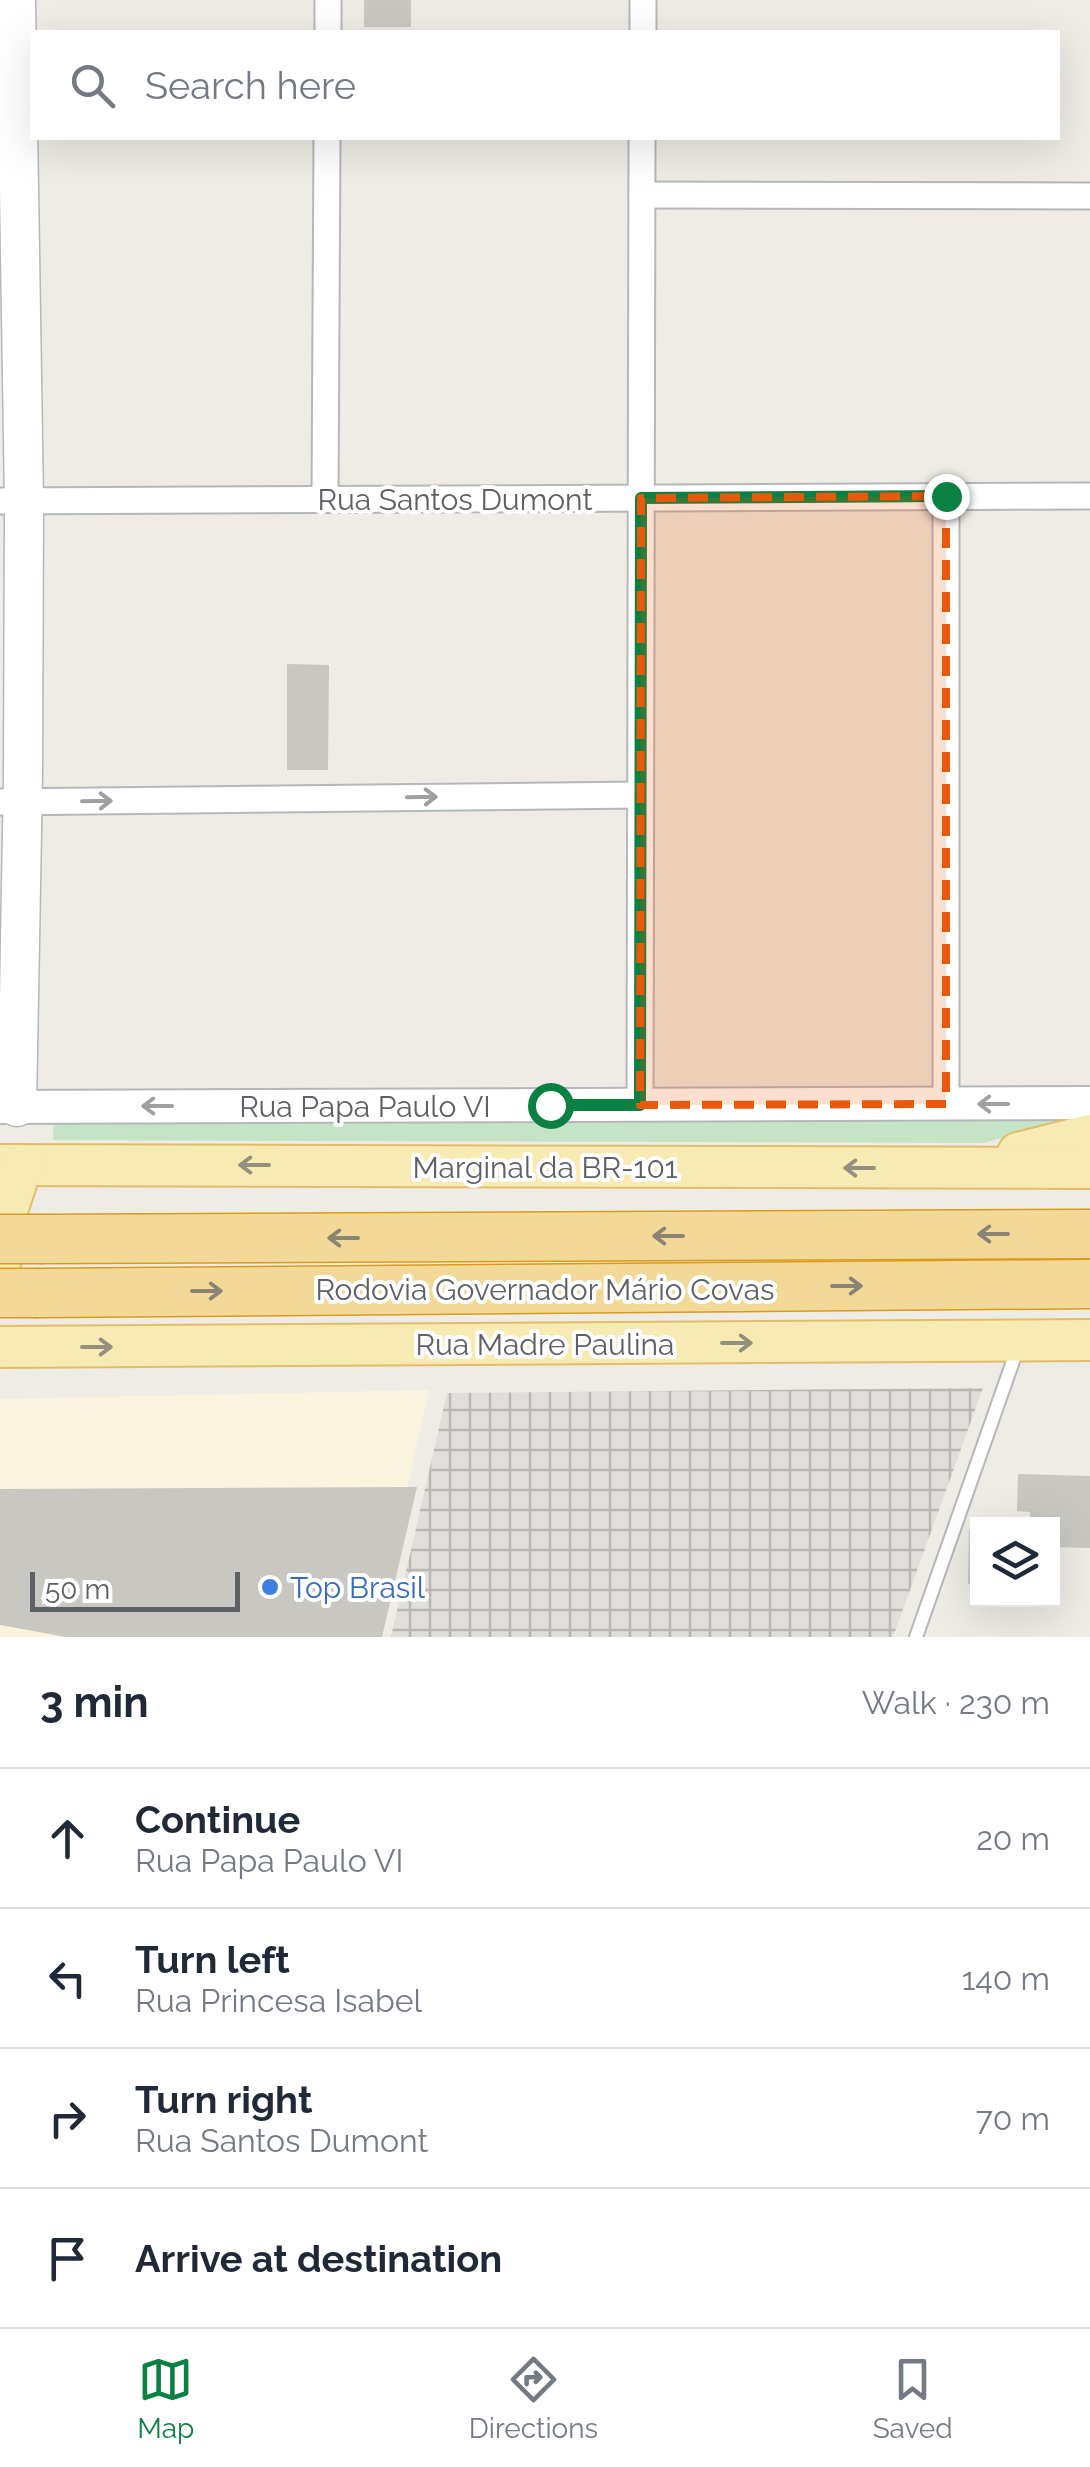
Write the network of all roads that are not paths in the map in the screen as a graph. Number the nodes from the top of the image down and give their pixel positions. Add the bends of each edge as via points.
1 (16, 0) edge
2 (328, 0) edge
3 (643, 0) edge
4 (328, 30) edge
5 (642, 30) edge
6 (328, 140) edge
7 (642, 140) edge
8 (642, 195) junction
9 (1090, 196) edge
10 (946, 496) junction
11 (1090, 496) edge
12 (641, 498) junction
13 (325, 499) junction
14 (12, 502) edge
15 (640, 795) junction
16 (11, 802) edge
17 (1090, 1103) edge
18 (946, 1104) junction
19 (640, 1105) junction
20 (8, 1107) edge
21 (1090, 1135) edge
22 (11, 1165) edge
23 (1090, 1168) edge
24 (956, 1169) junction
25 (1090, 1234) edge
26 (22, 1239) edge
27 (0, 1263) edge
28 (1090, 1284) edge
29 (13, 1289) edge
30 (1020, 1340) junction
31 (1090, 1340) edge
32 (6, 1351) edge
33 (916, 1637) edge

1 - 14 main road
2 - 4 street
3 - 5 street
6 - 13 street
7 - 8 street
8 - 9 street
8 - 12 street
10 - 11 street, Rua Santos Dumont
10 - 12 street, Rua Santos Dumont
10 - 18 street
12 - 13 street, Rua Santos Dumont
12 - 15 street
13 - 14 street, Rua Santos Dumont
14 - 16 main road
16 -> 15 street
15 - 19 street
16 - 20 main road
17 -> 18 street, Rua Papa Paulo VI
18 - 19 street, Rua Papa Paulo VI
19 -> 20 street, Rua Papa Paulo VI
21 - 24 main road
24 -> 22 main road, Marginal da BR-101
22 - 27 main road
23 - 24 main road, Marginal da BR-101
25 -> 26 highway, Rodovia Governador Mário Covas
29 -> 28 highway, Rodovia Governador Mário Covas
29 - 32 main road
30 - 31 main road, Rua Madre Paulina
32 -> 30 main road, Rua Madre Paulina
30 - 33 lane

